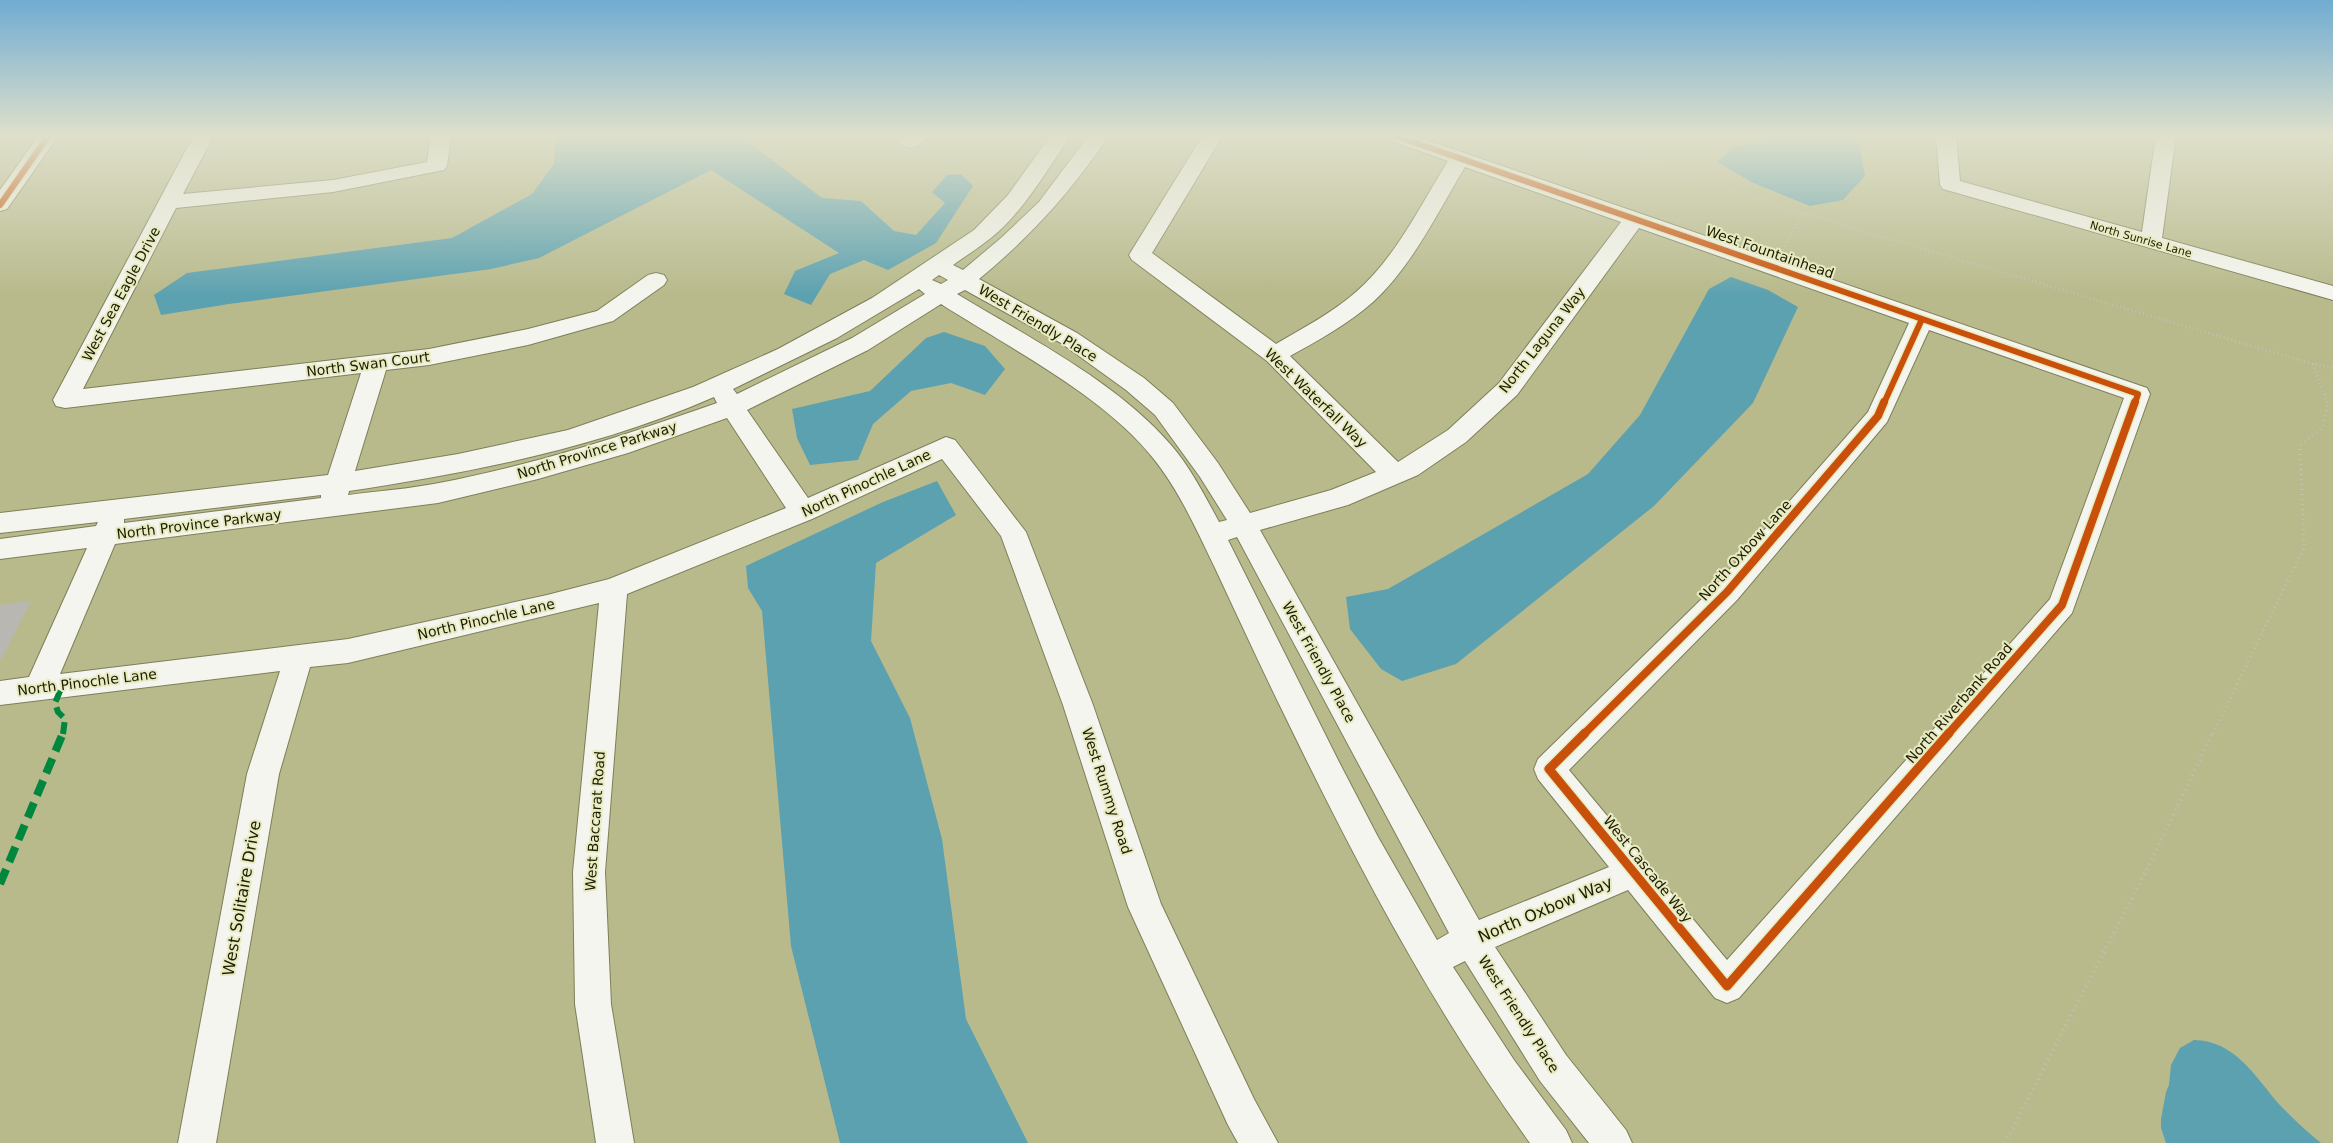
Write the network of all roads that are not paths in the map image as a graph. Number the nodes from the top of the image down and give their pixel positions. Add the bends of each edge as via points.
1 (12, 188) edge
2 (177, 188) edge
3 (309, 188) edge
4 (1021, 188) edge
5 (1059, 188) edge
6 (1180, 188) edge
7 (1441, 188) edge
8 (1548, 188) edge
9 (1962, 188) edge
10 (2159, 188) edge
11 (170, 202) junction
12 (0, 205) edge
13 (1635, 218) junction
14 (2152, 242) junction
15 (938, 265) junction
16 (656, 280) dead end
17 (919, 280) junction
18 (953, 287) junction
19 (2333, 293) edge
20 (1922, 318) junction
21 (1275, 355) junction
22 (376, 363) junction
23 (2138, 394) joint
24 (726, 396) junction
25 (65, 400) joint
26 (946, 446) joint
27 (1394, 474) junction
28 (339, 483) junction
29 (330, 508) junction
30 (118, 510) junction
31 (803, 512) junction
32 (0, 523) edge
33 (1243, 524) junction
34 (1212, 534) junction
35 (105, 536) junction
36 (0, 549) edge
37 (614, 588) junction
38 (299, 656) junction
39 (38, 687) junction
40 (0, 692) edge
41 (1549, 769) joint
42 (1634, 872) junction
43 (1471, 940) junction
44 (1430, 961) junction
45 (1727, 986) joint
46 (197, 1143) edge
47 (615, 1143) edge
48 (1259, 1143) edge
49 (1553, 1143) edge
50 (1613, 1143) edge

1 - 12 street
2 - 11 street, West Sea Eagle Drive
3 - 11 street
4 - 15 street, North Province Parkway via 998,220
5 - 18 street, North Province Parkway via 1009,243
6 - 21 street, West Waterfall Way via 1140,254
7 - 21 street via 1388,272 1334,320
8 - 13 street, West Fountainhead
9 - 14 street, North Sunrise Lane
10 - 14 street
11 - 25 street, West Sea Eagle Drive
13 - 20 street, West Fountainhead
13 - 27 street, North Laguna Way via 1508,388 1456,436 1409,468
14 - 19 street, North Sunrise Lane
15 - 17 street, North Province Parkway
15 - 18 street, West Friendly Place
16 - 22 street, North Swan Court via 605,316 528,337 429,357
17 - 18 street, West Friendly Place
17 - 24 street, North Province Parkway via 772,363
18 - 24 street, North Province Parkway via 860,344
18 - 33 street, West Friendly Place via 1069,338 1135,384 1164,409 1209,470
18 - 34 street, West Friendly Place via 1093,389 1138,427 1163,452
20 - 23 street, West Fountainhead
20 - 41 street, North Oxbow Lane via 1878,416 1727,592
21 - 27 street, West Waterfall Way
22 - 25 street, North Swan Court
22 - 28 street
23 - 45 street, North Riverbank Road via 2062,605
24 - 28 street, North Province Parkway via 524,450
24 - 29 street, North Province Parkway via 628,444 538,470 438,493
24 - 31 street
26 - 31 street, North Pinochle Lane
26 - 48 street, West Rummy Road via 1013,532 1078,705 1145,907 1241,1112
27 - 33 street, North Laguna Way via 1339,498
28 - 29 street
28 - 30 street, North Province Parkway
29 - 35 street, North Province Parkway
30 - 32 street, North Province Parkway
30 - 35 street
31 - 37 street, North Pinochle Lane
33 - 34 street, North Laguna Way
33 - 43 street, West Friendly Place
34 - 44 street, West Friendly Place via 1360,836
35 - 36 street, North Province Parkway
35 - 39 street
37 - 38 street, North Pinochle Lane via 348,651
37 - 47 street, West Baccarat Road via 589,872 594,1004
38 - 39 street, North Pinochle Lane
38 - 46 street, West Solitaire Drive via 263,774
39 - 40 street, North Pinochle Lane
41 - 42 street, West Cascade Way
42 - 43 street, North Oxbow Way
42 - 45 street, West Cascade Way
43 - 44 street, North Oxbow Way
43 - 50 street, West Friendly Place via 1553,1068
44 - 49 street, West Friendly Place via 1512,1091

